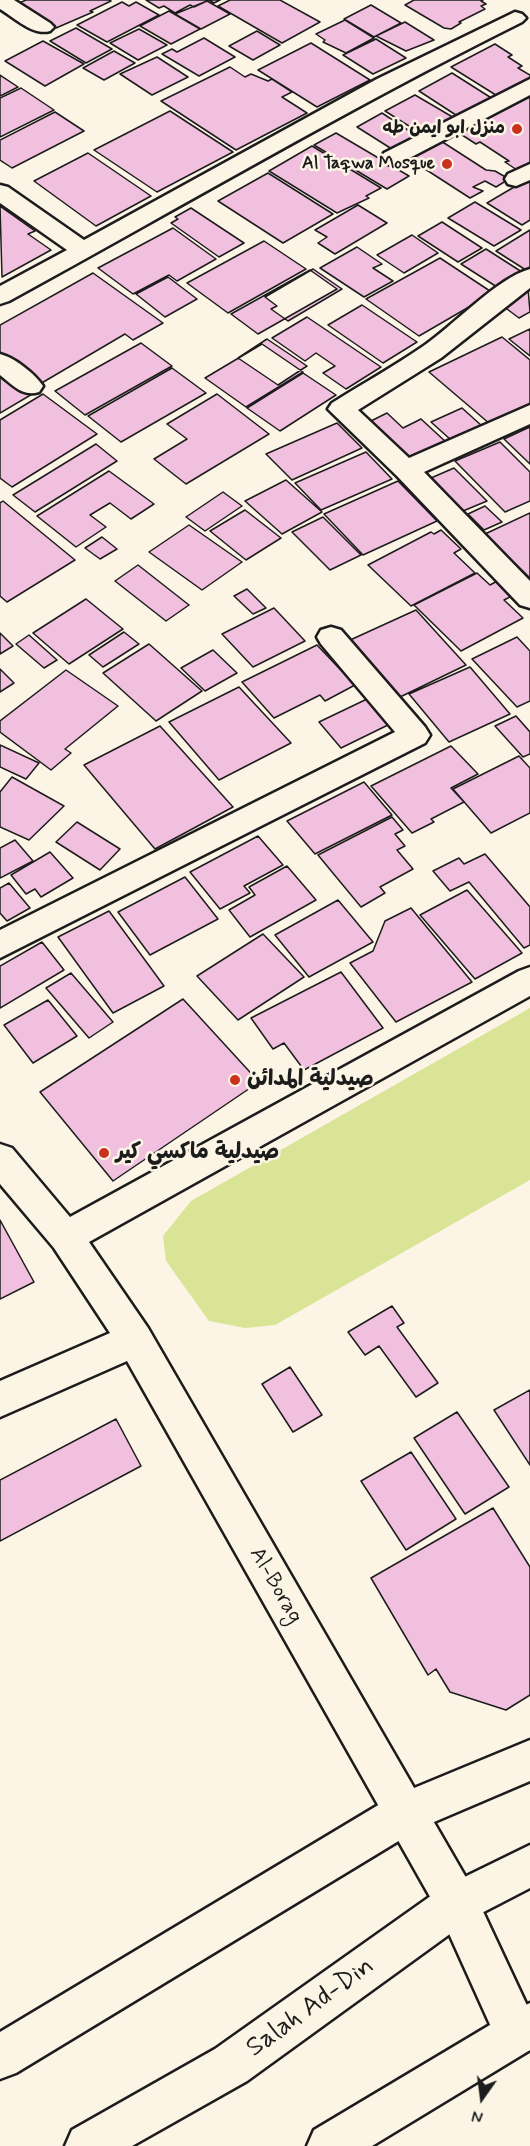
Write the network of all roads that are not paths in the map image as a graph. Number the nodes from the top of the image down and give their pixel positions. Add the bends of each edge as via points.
1 (0, 0) edge
2 (516, 17) edge
3 (43, 27) dead end
4 (530, 86) edge
5 (392, 158) dead end
6 (0, 192) edge
7 (84, 250) junction
8 (530, 277) edge
9 (0, 296) edge
10 (0, 362) edge
11 (30, 386) dead end
12 (530, 414) edge
13 (406, 470) junction
14 (530, 598) edge
15 (331, 637) dead end
16 (0, 945) edge
17 (530, 980) edge
18 (0, 1160) edge
19 (66, 1237) junction
20 (135, 1340) junction
21 (0, 1399) edge
22 (530, 1760) edge
23 (405, 1813) junction
24 (530, 1866) edge
25 (457, 1903) junction
26 (524, 2029) edge
27 (0, 2057) edge
28 (88, 2146) edge
29 (330, 2146) edge

1 - 3 main road
2 - 7 main road via 319,118
4 - 5 main road
6 - 7 main road
7 - 9 main road
8 - 13 main road via 432,352 341,409
10 - 11 main road
12 - 13 main road
13 - 14 main road
15 - 16 main road via 415,735
17 - 19 main road
18 - 19 main road, Al-Borag
19 - 20 main road, Al-Borag
20 - 21 main road
20 - 23 main road, Al-Borag
22 - 23 main road
23 - 25 main road, Al-Borag
23 - 27 main road
24 - 25 main road, Salah Ad-Din
25 - 26 main road, Al-Borag
25 - 28 main road, Salah Ad-Din via 231,2065
26 - 29 main road

